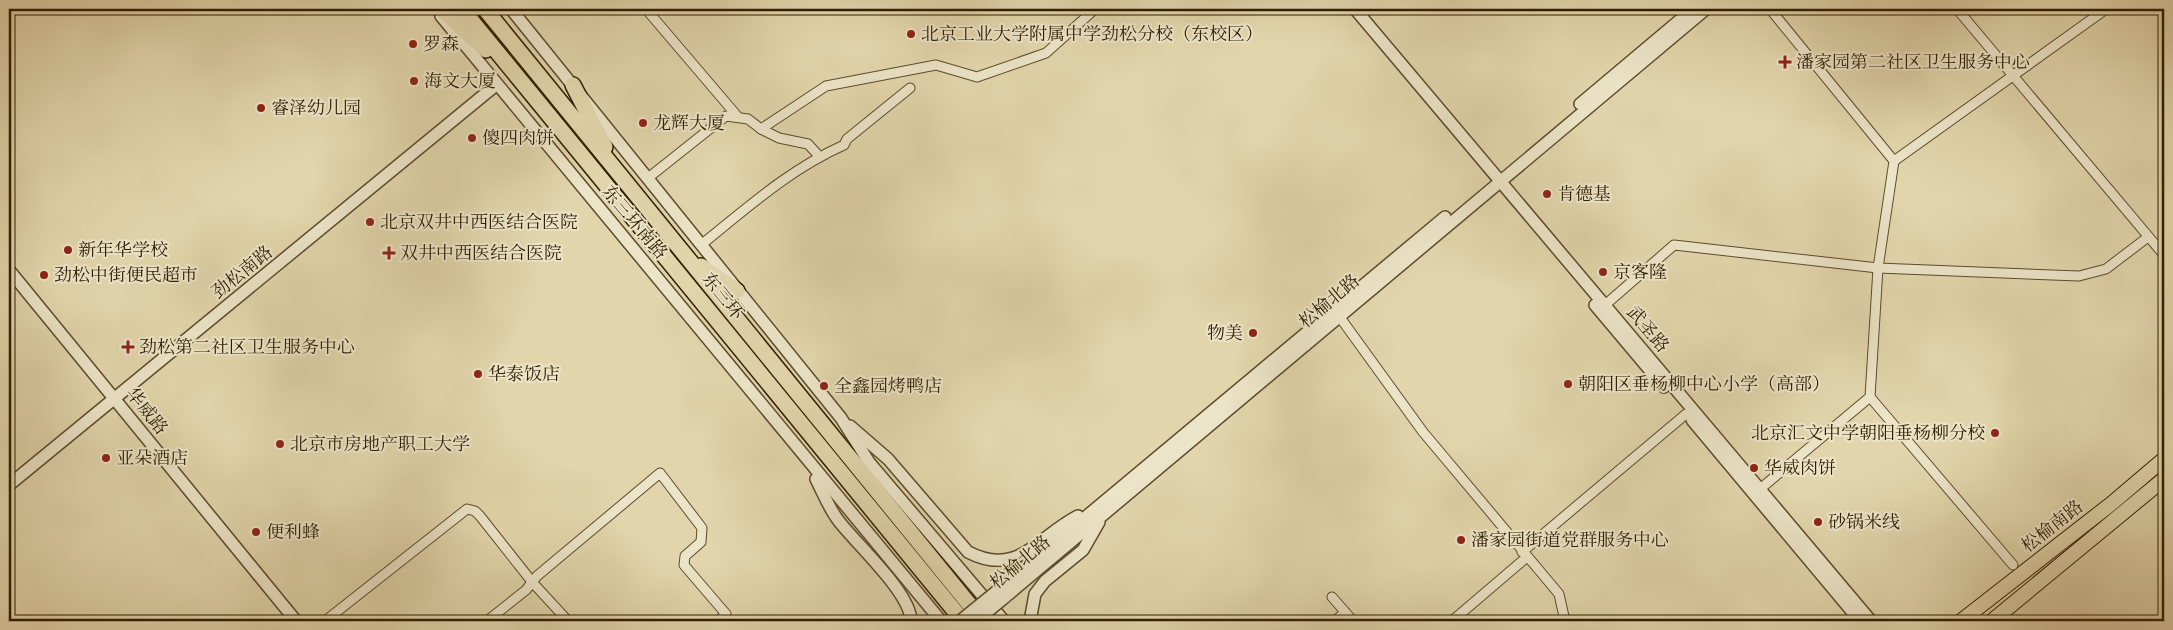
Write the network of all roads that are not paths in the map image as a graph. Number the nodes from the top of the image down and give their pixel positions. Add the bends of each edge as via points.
1 (435, 9) edge
2 (441, 9) edge
3 (462, 9) edge
4 (484, 9) edge
5 (511, 9) edge
6 (646, 9) edge
7 (1095, 9) edge
8 (1355, 9) edge
9 (1693, 9) edge
10 (1706, 9) edge
11 (1770, 9) edge
12 (1957, 9) edge
13 (2106, 9) edge
14 (2012, 76) junction
15 (573, 84) junction
16 (496, 85) junction
17 (524, 85) junction
18 (910, 88) dead end
19 (738, 117) junction
20 (761, 129) junction
21 (818, 156) junction
22 (1894, 161) junction
23 (621, 177) junction
24 (648, 178) junction
25 (1497, 180) junction
26 (2148, 237) junction
27 (701, 245) junction
28 (2164, 255) edge
29 (686, 256) junction
30 (1878, 268) junction
31 (9, 270) edge
32 (737, 291) junction
33 (1605, 305) junction
34 (1339, 316) junction
35 (1870, 397) junction
36 (114, 399) junction
37 (1686, 414) junction
38 (841, 418) junction
39 (2164, 458) edge
40 (806, 460) junction
41 (2164, 479) edge
42 (9, 485) edge
43 (1760, 489) junction
44 (1099, 512) junction
45 (1524, 555) junction
46 (2013, 565) dead end
47 (532, 582) junction
48 (1000, 594) junction
49 (1332, 597) dead end
50 (960, 612) edge
51 (1345, 612) junction
52 (296, 621) edge
53 (324, 621) edge
54 (487, 621) edge
55 (568, 621) edge
56 (718, 621) edge
57 (911, 621) edge
58 (941, 621) edge
59 (976, 621) edge
60 (983, 621) edge
61 (1004, 621) edge
62 (1030, 621) edge
63 (1335, 621) edge
64 (1353, 621) edge
65 (1452, 621) edge
66 (1565, 621) edge
67 (1860, 621) edge
68 (1871, 621) edge
69 (1961, 621) edge
70 (1992, 621) edge

1 - 16 street, 东三环南路
2 - 17 highway
3 - 17 highway, 东三环
4 - 23 highway, 东三环
5 - 15 street, 东三环南路
6 - 19 street
7 - 20 street via 1046,53 977,77 936,65 826,86
8 - 25 street, 武圣路
9 - 25 street, 松榆北路
10 - 25 street, 松榆北路
11 - 22 street
12 - 14 street
13 - 14 street
14 - 22 street
14 - 26 street
15 - 23 highway
15 - 24 street, 东三环南路
16 - 36 street, 劲松南路
16 - 40 street, 东三环南路
17 - 50 highway, 东三环
18 - 21 street via 847,139 844,145
19 - 20 street via 748,119
19 - 24 street via 726,116
20 - 21 street via 779,138 808,144
21 - 27 street via 791,173
22 - 30 street
23 - 29 highway, 东三环
24 - 27 street, 东三环南路
25 - 33 street, 武圣路
25 - 34 street, 松榆北路
25 - 37 street, 武圣路
25 - 44 street, 松榆北路
26 - 28 street
26 - 30 street via 2106,269 2079,276
27 - 32 street, 东三环南路
29 - 32 highway
29 - 50 highway, 东三环
30 - 33 street via 1674,245
30 - 35 street
31 - 36 street, 华威路
32 - 38 street, 东三环南路
33 - 43 street, 武圣路
34 - 44 street, 松榆北路
34 - 45 street via 1423,432
35 - 43 street
35 - 46 street
36 - 42 street, 劲松南路
36 - 52 street, 华威路
37 - 45 street
37 - 67 street, 武圣路
38 - 44 street via 888,459 968,552 982,560 1003,562 1025,553 1060,525
38 - 61 street via 869,462
39 - 69 main road, 松榆南路 via 2111,504
40 - 57 street via 837,519 903,596
40 - 58 street
41 - 70 main road, 松榆南路
43 - 68 street, 武圣路
44 - 48 street, 松榆北路
44 - 62 street via 1083,550 1045,581 1035,594
45 - 65 street
45 - 66 street via 1559,594
47 - 53 street via 480,516 467,510
47 - 54 street
47 - 55 street
47 - 56 street via 660,473 702,528 701,542 685,556 684,565 726,614
48 - 50 street, bridge
48 - 59 street, 松榆北路, bridge
49 - 51 street
50 - 60 highway
51 - 63 street
51 - 64 street

